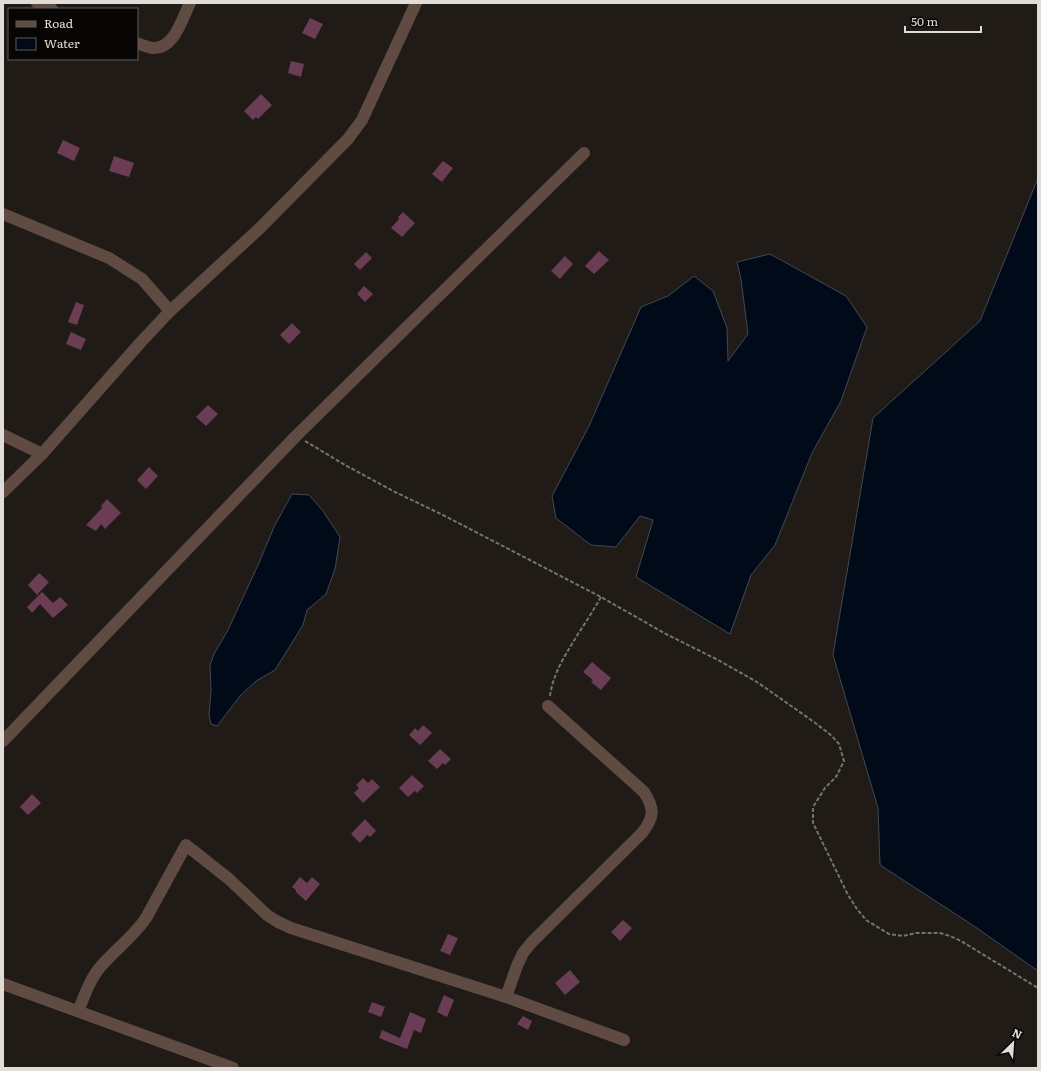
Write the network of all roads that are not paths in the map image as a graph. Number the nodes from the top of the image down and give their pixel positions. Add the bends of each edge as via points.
1 (37, 3) edge
2 (190, 3) edge
3 (416, 3) edge
4 (50, 8) edge
5 (138, 43) edge
6 (584, 153) dead end
7 (3, 214) edge
8 (170, 311) junction
9 (3, 435) edge
10 (42, 454) junction
11 (3, 492) edge
12 (548, 706) road end
13 (3, 741) edge
14 (3, 984) edge
15 (506, 998) junction
16 (78, 1011) junction
17 (624, 1040) dead end
18 (233, 1068) edge

1 - 4 street
2 - 5 street via 175,35 166,45 152,48
3 - 8 street via 362,120 348,139 259,229
6 - 13 street via 296,436
7 - 8 street via 109,258 142,279
8 - 10 street
9 - 10 street
10 - 11 street
12 - 15 street via 644,792 649,800 652,816 642,833 523,953
14 - 16 street
15 - 16 street via 278,922 186,845 146,918 131,937 102,965
15 - 17 street
16 - 18 street

